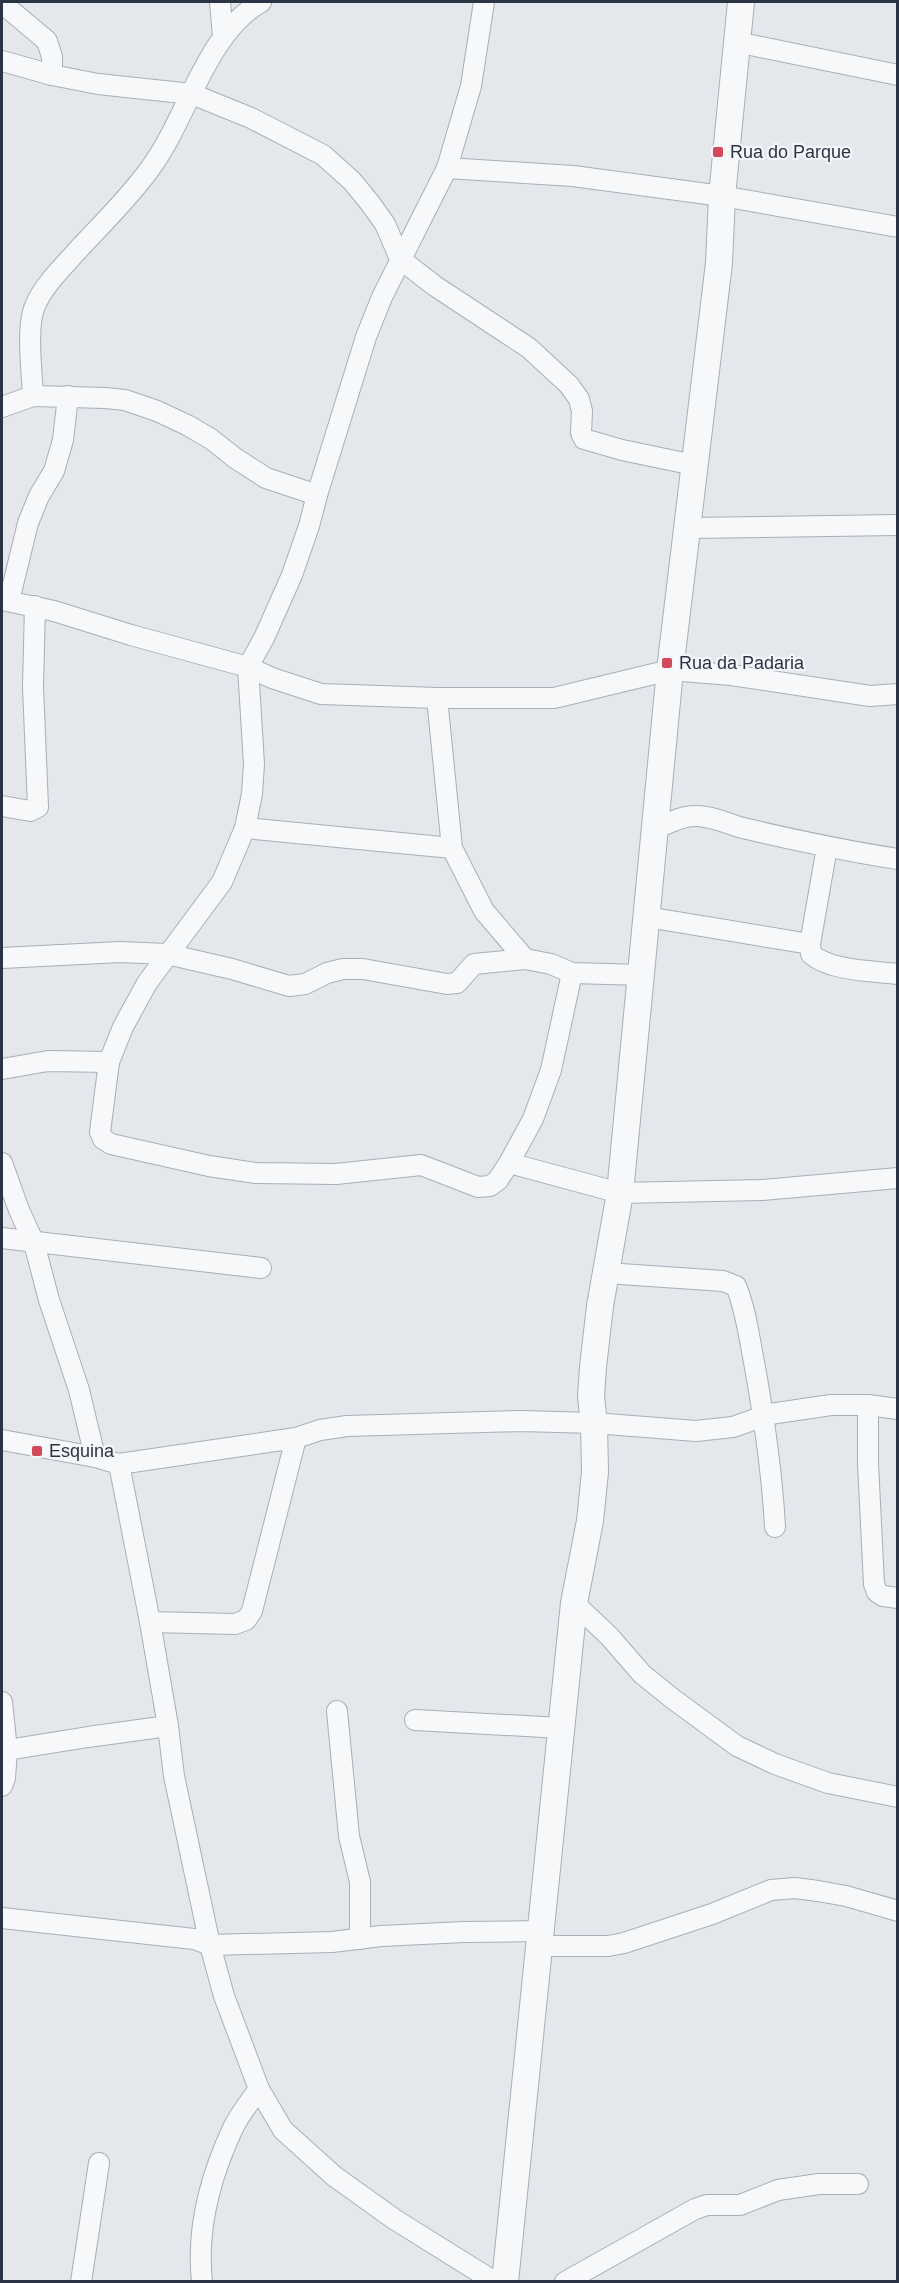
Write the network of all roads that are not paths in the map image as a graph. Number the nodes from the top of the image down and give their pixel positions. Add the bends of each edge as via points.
1 (220, 2) edge
2 (261, 2) edge
3 (483, 2) edge
4 (741, 2) edge
5 (2, 3) edge
6 (223, 36) junction
7 (736, 42) junction
8 (2, 61) edge
9 (52, 75) junction
10 (897, 75) edge
11 (192, 94) junction
12 (447, 168) junction
13 (722, 196) junction
14 (897, 227) edge
15 (400, 259) junction
16 (33, 396) junction
17 (68, 396) junction
18 (2, 408) edge
19 (694, 465) junction
20 (317, 495) junction
21 (897, 525) edge
22 (688, 528) junction
23 (5, 600) edge
24 (36, 606) junction
25 (248, 667) junction
26 (670, 670) junction
27 (897, 694) edge
28 (437, 698) junction
29 (2, 806) edge
30 (245, 828) junction
31 (655, 830) junction
32 (827, 847) junction
33 (452, 848) junction
34 (897, 859) edge
35 (647, 917) junction
36 (810, 944) junction
37 (167, 954) junction
38 (2, 958) edge
39 (525, 959) junction
40 (572, 973) junction
41 (897, 974) edge
42 (642, 975) junction
43 (109, 1062) junction
44 (2, 1069) edge
45 (2, 1163) edge
46 (508, 1163) junction
47 (897, 1178) edge
48 (620, 1193) junction
49 (2, 1238) edge
50 (33, 1243) junction
51 (261, 1268) dead end
52 (606, 1273) junction
53 (868, 1405) junction
54 (897, 1410) edge
55 (764, 1417) junction
56 (594, 1423) junction
57 (296, 1438) junction
58 (2, 1440) edge
59 (95, 1457) junction
60 (119, 1464) junction
61 (775, 1527) dead end
62 (897, 1598) edge
63 (574, 1603) junction
64 (150, 1622) junction
65 (2, 1702) edge
66 (337, 1711) dead end
67 (415, 1720) dead end
68 (168, 1726) junction
69 (561, 1728) junction
70 (7, 1750) junction
71 (2, 1786) edge
72 (897, 1797) edge
73 (897, 1911) edge
74 (2, 1918) edge
75 (360, 1939) junction
76 (540, 1939) junction
77 (210, 1945) junction
78 (259, 2089) junction
79 (99, 2163) dead end
80 (858, 2184) dead end
81 (81, 2282) edge
82 (202, 2282) edge
83 (495, 2282) edge
84 (505, 2282) edge
85 (565, 2282) edge

1 - 6 street
2 - 6 street via 238,18
3 - 12 street via 471,87
4 - 7 street
5 - 9 street via 47,41
6 - 11 street
7 - 10 street
7 - 13 street
8 - 9 street
9 - 11 street
11 - 15 street via 251,118 323,155 370,203 385,224
11 - 16 street via 151,168 62,267 34,306
12 - 13 street via 573,177
12 - 15 street
13 - 14 street
13 - 19 street via 719,263
15 - 19 street via 529,348 569,385 579,399 584,439
15 - 20 street via 366,337
16 - 17 street
16 - 18 street
17 - 20 street via 126,400 157,411 211,439 266,478
17 - 23 street via 63,440 54,471 28,523
19 - 22 street
20 - 25 street via 292,575
21 - 22 street
22 - 26 street
23 - 24 street
24 - 25 street
24 - 29 street via 33,687 38,807 30,811
25 - 28 street via 321,694
25 - 30 street via 254,764
26 - 27 street via 870,696
26 - 28 street via 554,698
26 - 31 street
28 - 33 street
30 - 33 street
30 - 37 street via 222,882
31 - 32 street via 693,815
31 - 35 street
32 - 34 street
32 - 36 street
33 - 39 street via 484,910
35 - 36 street
35 - 42 street
36 - 41 street via 811,954 818,960
37 - 38 street via 99,952
37 - 39 street via 289,986 343,969 457,983 474,964
37 - 43 street via 123,1027
39 - 40 street
40 - 42 street
40 - 46 street via 551,1070 533,1119
42 - 48 street
43 - 44 street via 48,1061
43 - 46 street via 100,1131 111,1144 256,1173 336,1174 421,1165 478,1187 490,1186 498,1180
45 - 50 street
46 - 48 street
47 - 48 street via 762,1190
48 - 52 street
49 - 50 street
50 - 51 street
50 - 59 street via 79,1390
52 - 55 street via 723,1281 736,1286
52 - 56 street via 592,1387
53 - 54 street
53 - 55 street via 801,1408
53 - 62 street via 874,1584 883,1596
55 - 56 street via 733,1427 696,1431
55 - 61 street
56 - 57 street via 521,1420 347,1426
56 - 63 street via 590,1521
57 - 60 street
57 - 64 street via 252,1611 246,1620 235,1624
58 - 59 street
59 - 60 street
60 - 64 street
63 - 69 street
63 - 72 street via 642,1674 736,1746 828,1783
64 - 68 street
65 - 70 street
66 - 75 street via 349,1836 360,1882
67 - 69 street
68 - 70 street
68 - 77 street via 174,1776
69 - 76 street
70 - 71 street
73 - 76 street via 846,1896 795,1888 771,1890 624,1943 608,1946
74 - 77 street via 185,1938
75 - 76 street via 464,1932
75 - 77 street
76 - 84 street
77 - 78 street via 224,1996
78 - 82 street via 234,2126 211,2183 203,2220
78 - 83 street via 283,2130 334,2176
79 - 81 street
80 - 85 street via 778,2190 740,2205 695,2209

